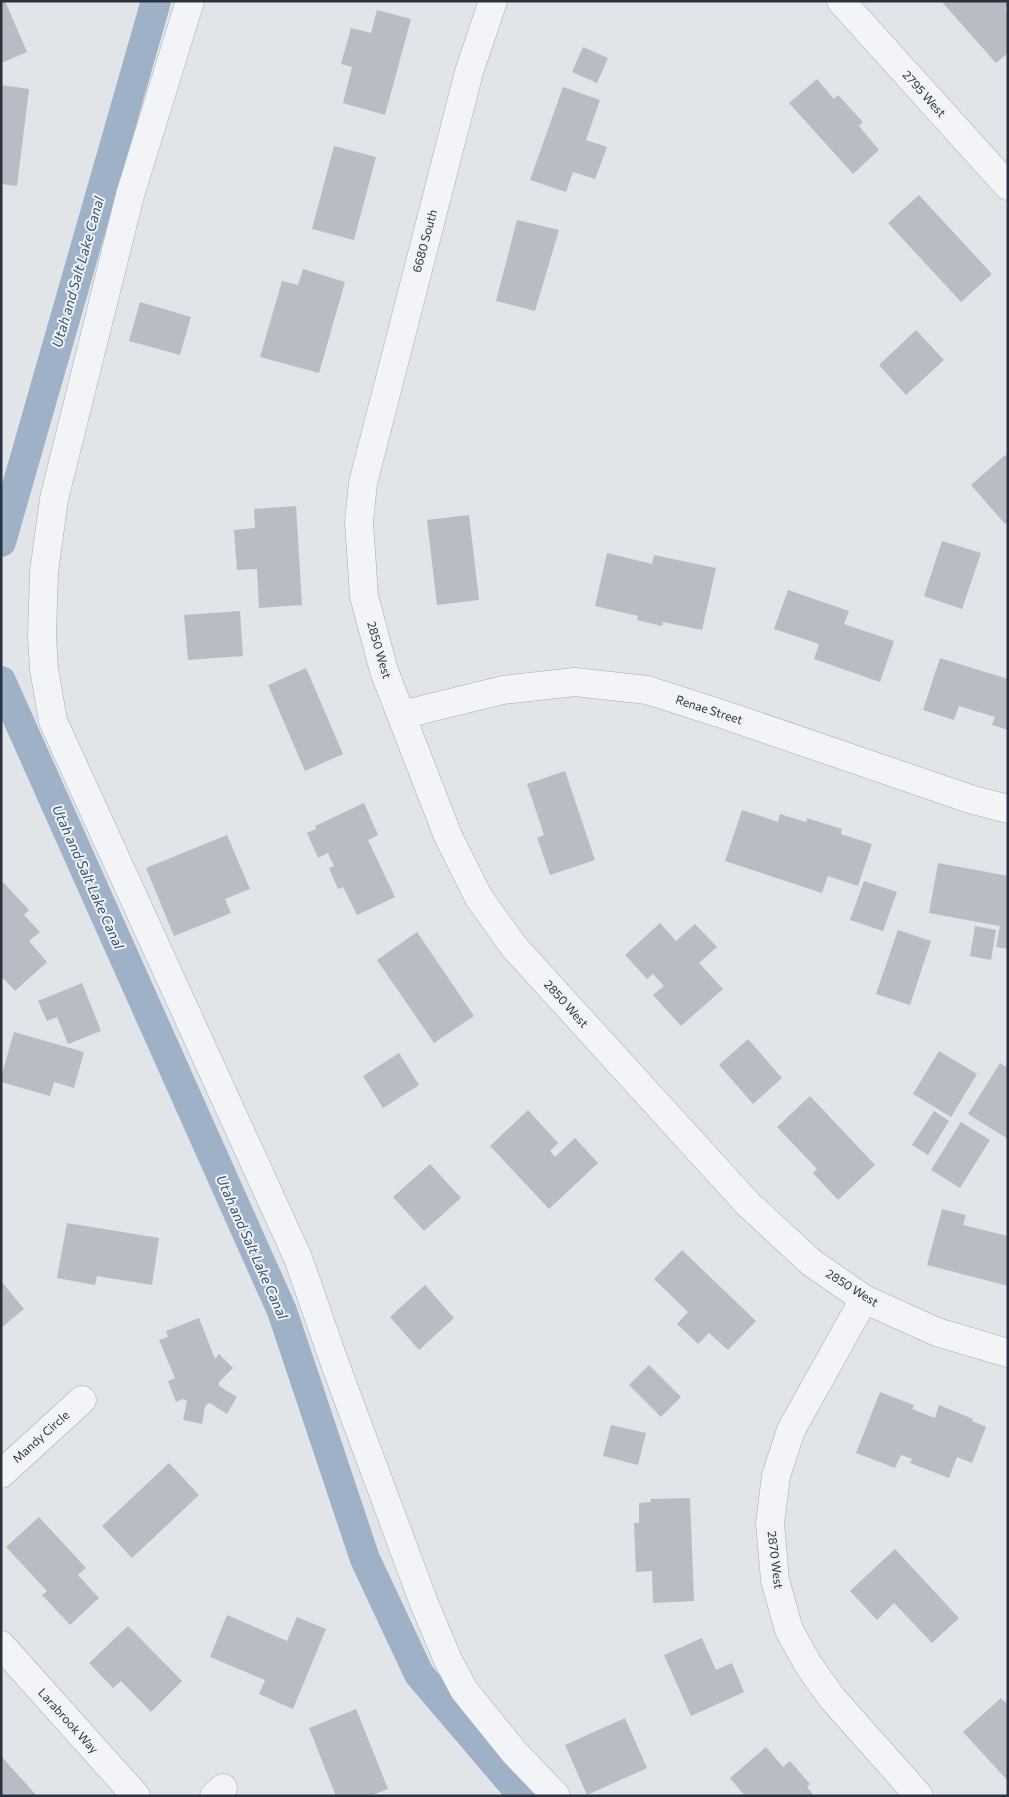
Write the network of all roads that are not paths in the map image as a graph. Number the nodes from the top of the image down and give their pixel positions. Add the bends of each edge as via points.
1 (190, 1) edge
2 (493, 1) edge
3 (841, 1) edge
4 (1008, 186) edge
5 (363, 483) joint
6 (401, 715) junction
7 (1008, 809) edge
8 (864, 1299) junction
9 (1008, 1352) edge
10 (82, 1400) dead end
11 (1, 1474) edge
12 (1, 1646) edge
13 (136, 1796) edge
14 (556, 1796) edge
15 (919, 1796) edge

1 - 14 street via 130,195 54,499 44,572 42,635 44,669 54,720 298,1258 424,1603 448,1660 464,1690 514,1752
2 - 5 street, 6680 South via 469,72
3 - 4 street, 2795 West
5 - 6 street, 2850 West via 359,522 364,596 384,671
6 - 7 street, Renae Street via 503,690 575,682 647,690
6 - 8 street, 2850 West via 448,836 479,898 516,948 748,1204 812,1263
8 - 9 street, 2850 West via 937,1332
8 - 15 street, 2870 West via 791,1430 776,1476 770,1523 775,1580 789,1630 809,1666 832,1698
10 - 11 street, Mandy Circle
12 - 13 street, Larabrook Way

